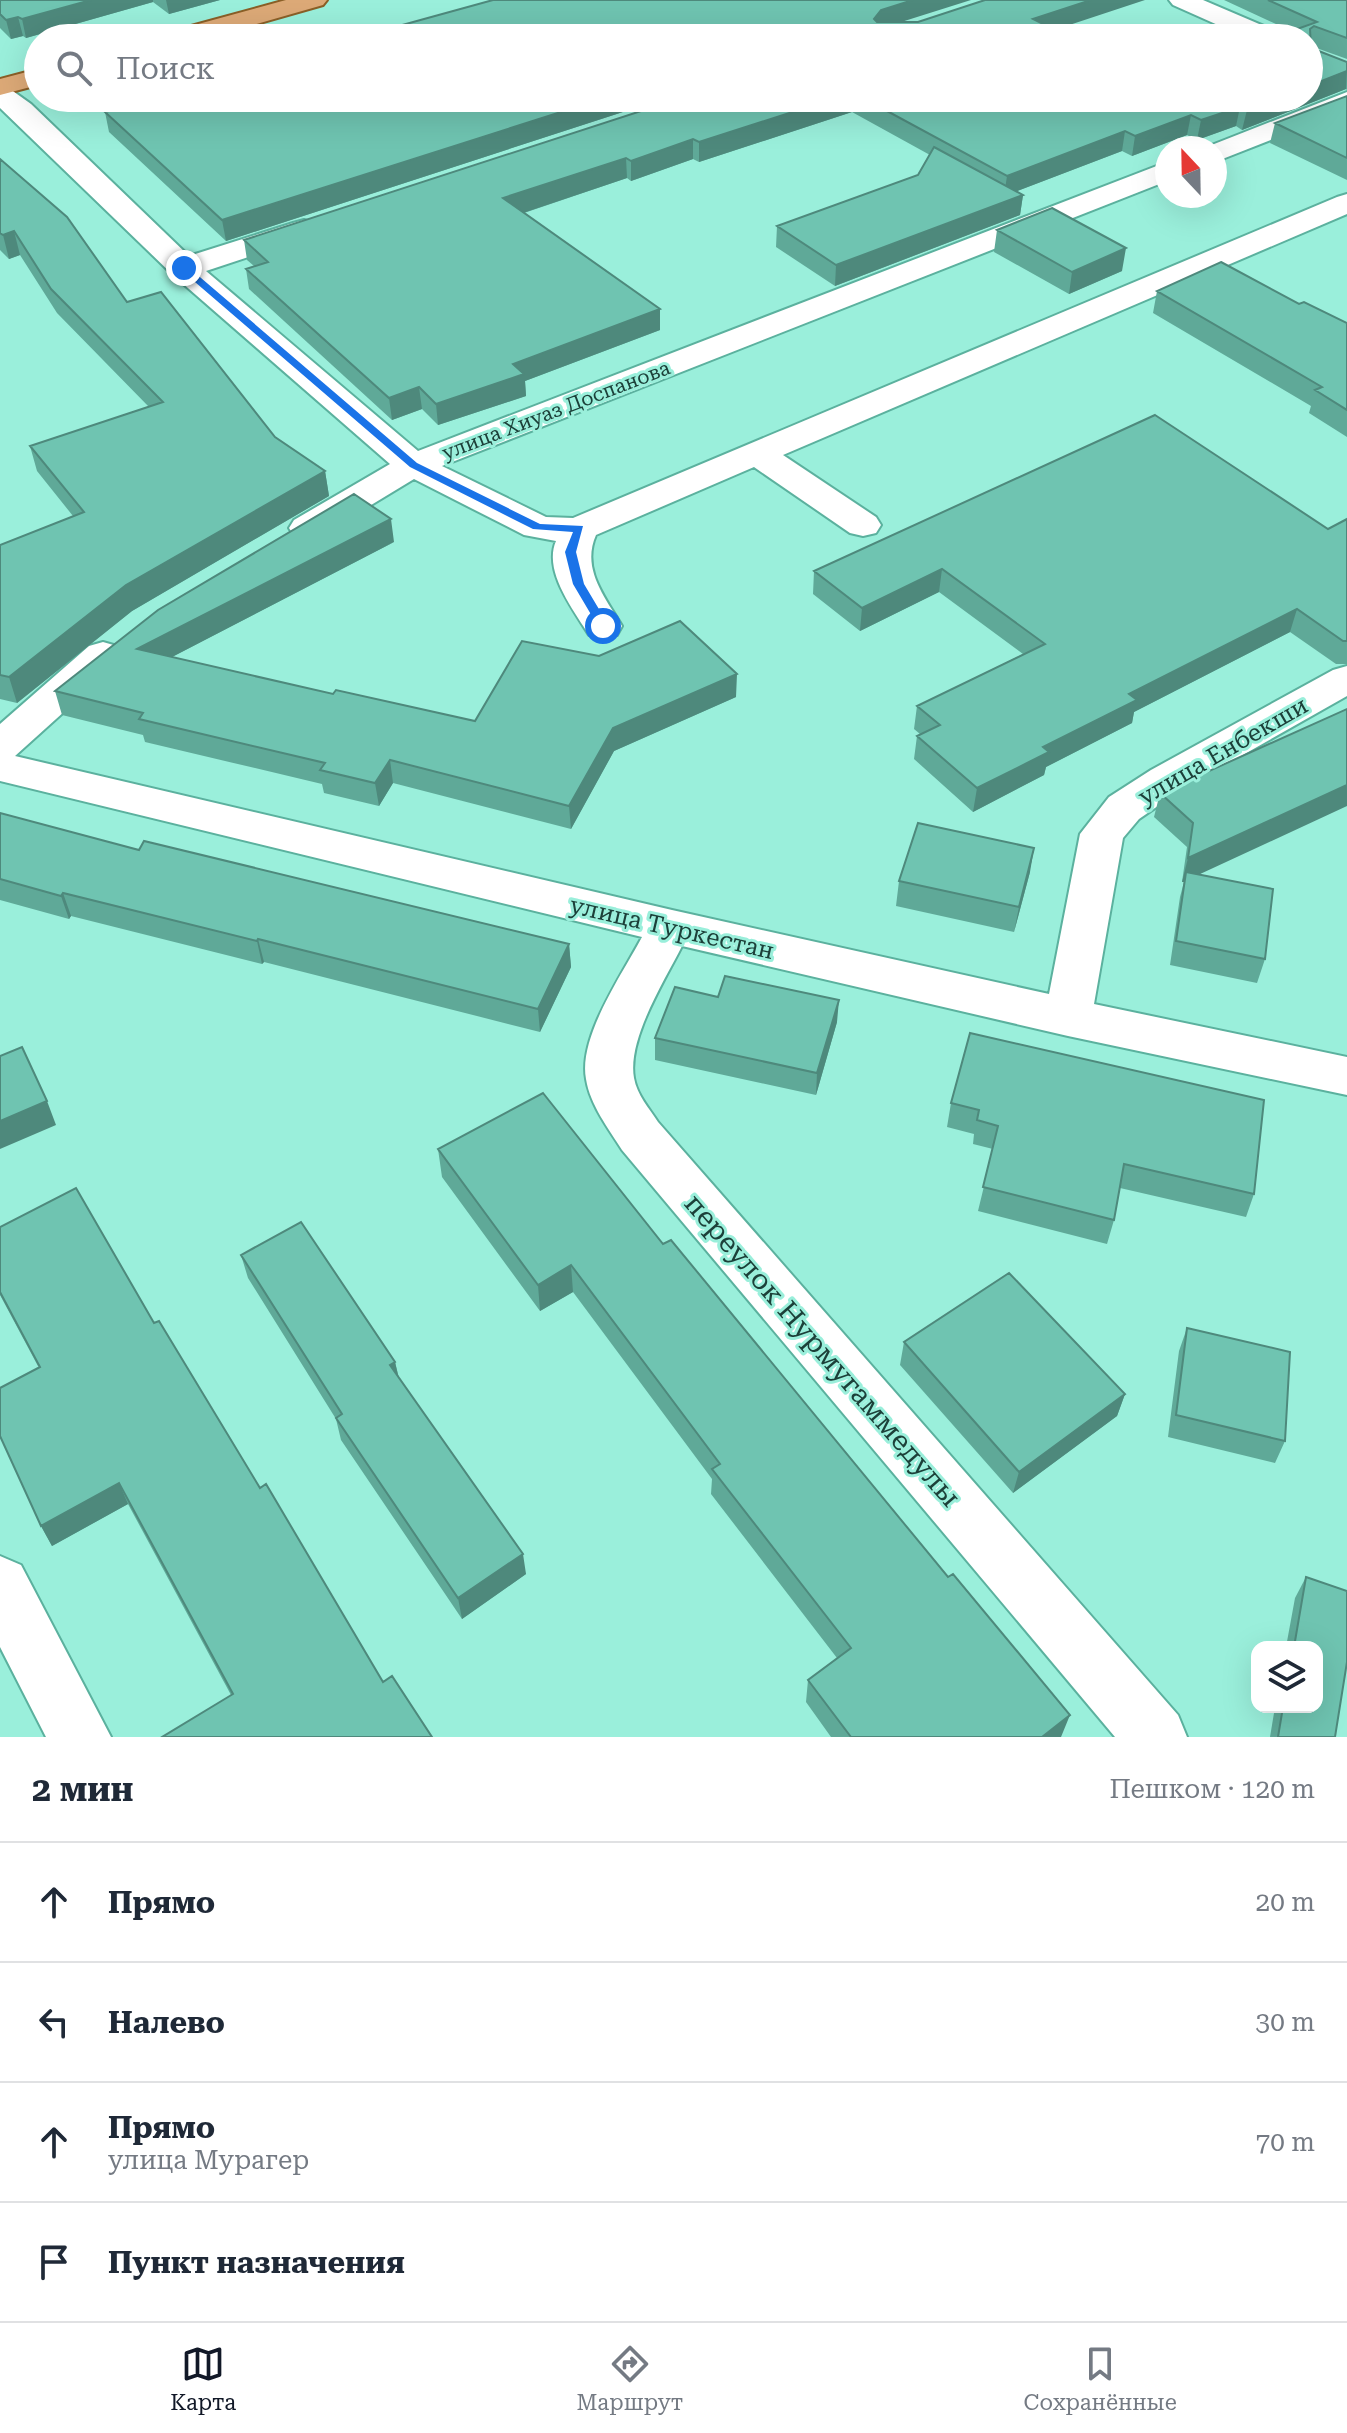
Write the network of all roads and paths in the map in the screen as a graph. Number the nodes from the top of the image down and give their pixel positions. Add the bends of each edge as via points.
1 (314, 0) edge
2 (1197, 2) edge
3 (228, 24) edge
4 (1241, 24) edge
5 (24, 81) edge
6 (0, 87) edge
7 (0, 95) edge
8 (1347, 100) edge
9 (1323, 109) edge
10 (1317, 112) edge
11 (1227, 147) edge
12 (1155, 176) edge
13 (1347, 203) edge
14 (334, 219) edge
15 (184, 268) junction
16 (759, 454) junction
17 (413, 465) junction
18 (863, 525) dead end
19 (580, 528) junction
20 (281, 543) edge
21 (603, 626) dead end
22 (125, 638) edge
23 (1347, 679) edge
24 (0, 747) edge
25 (0, 767) edge
26 (669, 928) junction
27 (1068, 1018) junction
28 (1347, 1076) edge
29 (0, 1585) edge
30 (80, 1737) edge
31 (1156, 1737) edge

1 - 3 main road
2 - 4 street
5 - 6 main road
7 - 15 street
8 - 9 street
10 - 11 street
12 - 17 street, улица Хиуаз Доспанова
13 - 16 street
14 - 15 street
15 - 17 street
16 - 18 street
16 - 19 street
17 - 19 street via 537,527
17 - 20 street, улица Хиуаз Доспанова
19 - 21 street via 570,552 578,584
22 - 24 street
23 - 27 street, улица Енбекши via 1166,780 1124,808 1102,834
25 - 26 street, улица Туркестан
26 - 27 street, улица Туркестан
26 - 31 street, переулок Нурмугаммедулы via 620,1026 609,1070 618,1101 640,1136
27 - 28 street, улица Туркестан
29 - 30 street

